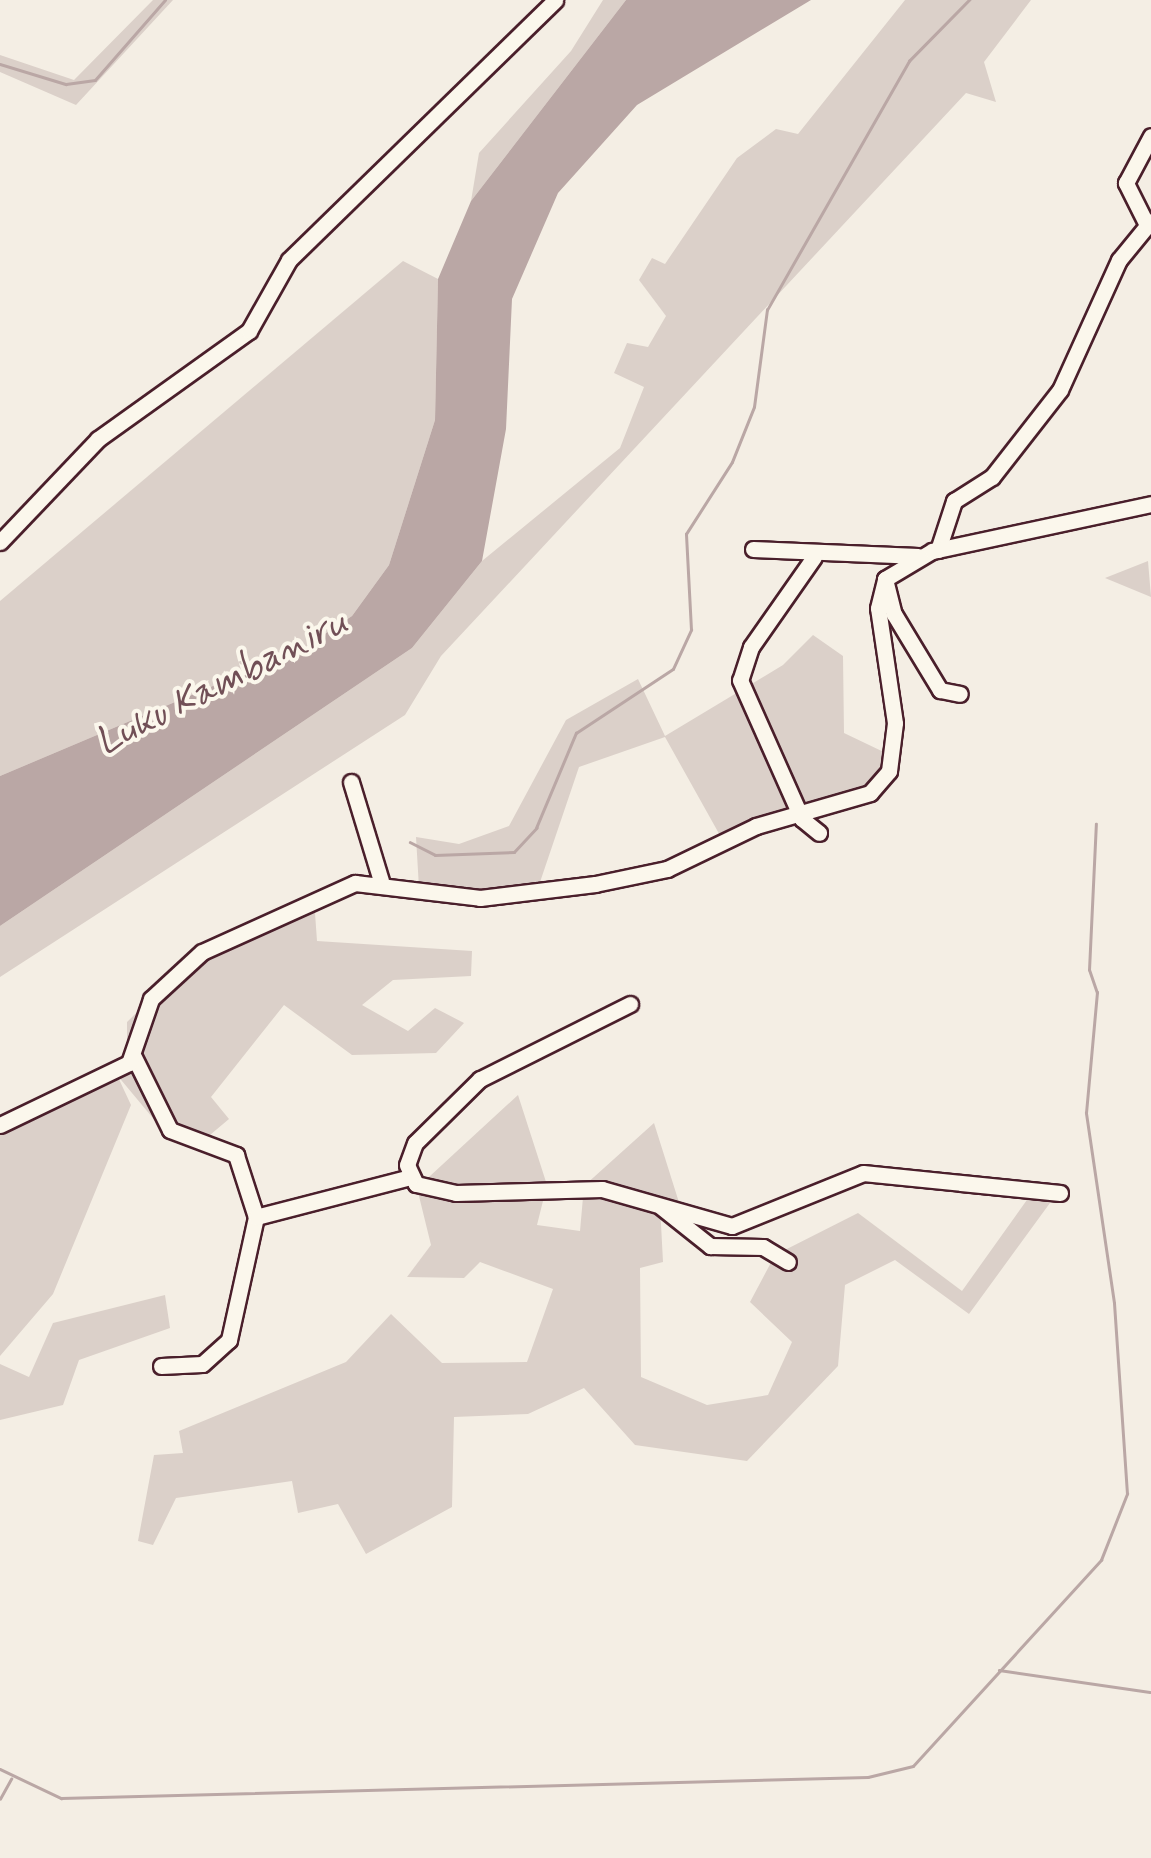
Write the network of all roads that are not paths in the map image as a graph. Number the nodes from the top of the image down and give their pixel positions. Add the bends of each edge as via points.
1 (555, 0) edge
2 (1151, 136) edge
3 (1148, 222) edge
4 (1151, 504) edge
5 (0, 542) edge
6 (753, 550) dead end
7 (930, 553) junction
8 (814, 558) junction
9 (885, 579) junction
10 (960, 694) dead end
11 (351, 782) dead end
12 (798, 812) junction
13 (819, 833) dead end
14 (381, 880) junction
15 (630, 1004) dead end
16 (134, 1058) junction
17 (0, 1126) edge
18 (410, 1177) junction
19 (1060, 1193) dead end
20 (658, 1204) junction
21 (256, 1217) junction
22 (788, 1262) dead end
23 (161, 1366) dead end

1 - 5 street via 289,260 249,331 98,440
2 - 3 street via 1126,183
3 - 7 street via 1060,390 992,477 954,501
4 - 7 street
6 - 8 street
7 - 8 street
7 - 9 street
8 - 12 street via 752,647 740,680
9 - 10 street via 894,614 940,690
9 - 12 street via 878,608 896,698 889,771 870,793
11 - 14 street
12 - 13 street
12 - 14 street via 667,869 595,884 480,898
14 - 16 street via 355,883 202,952 150,999 134,1032
15 - 18 street via 480,1079 421,1134
16 - 17 street
16 - 21 street via 170,1130 236,1155
18 - 20 street via 456,1193 578,1186
18 - 21 street
19 - 20 street via 863,1174 732,1226
20 - 22 street via 710,1246 763,1246
21 - 23 street via 230,1340 202,1364

